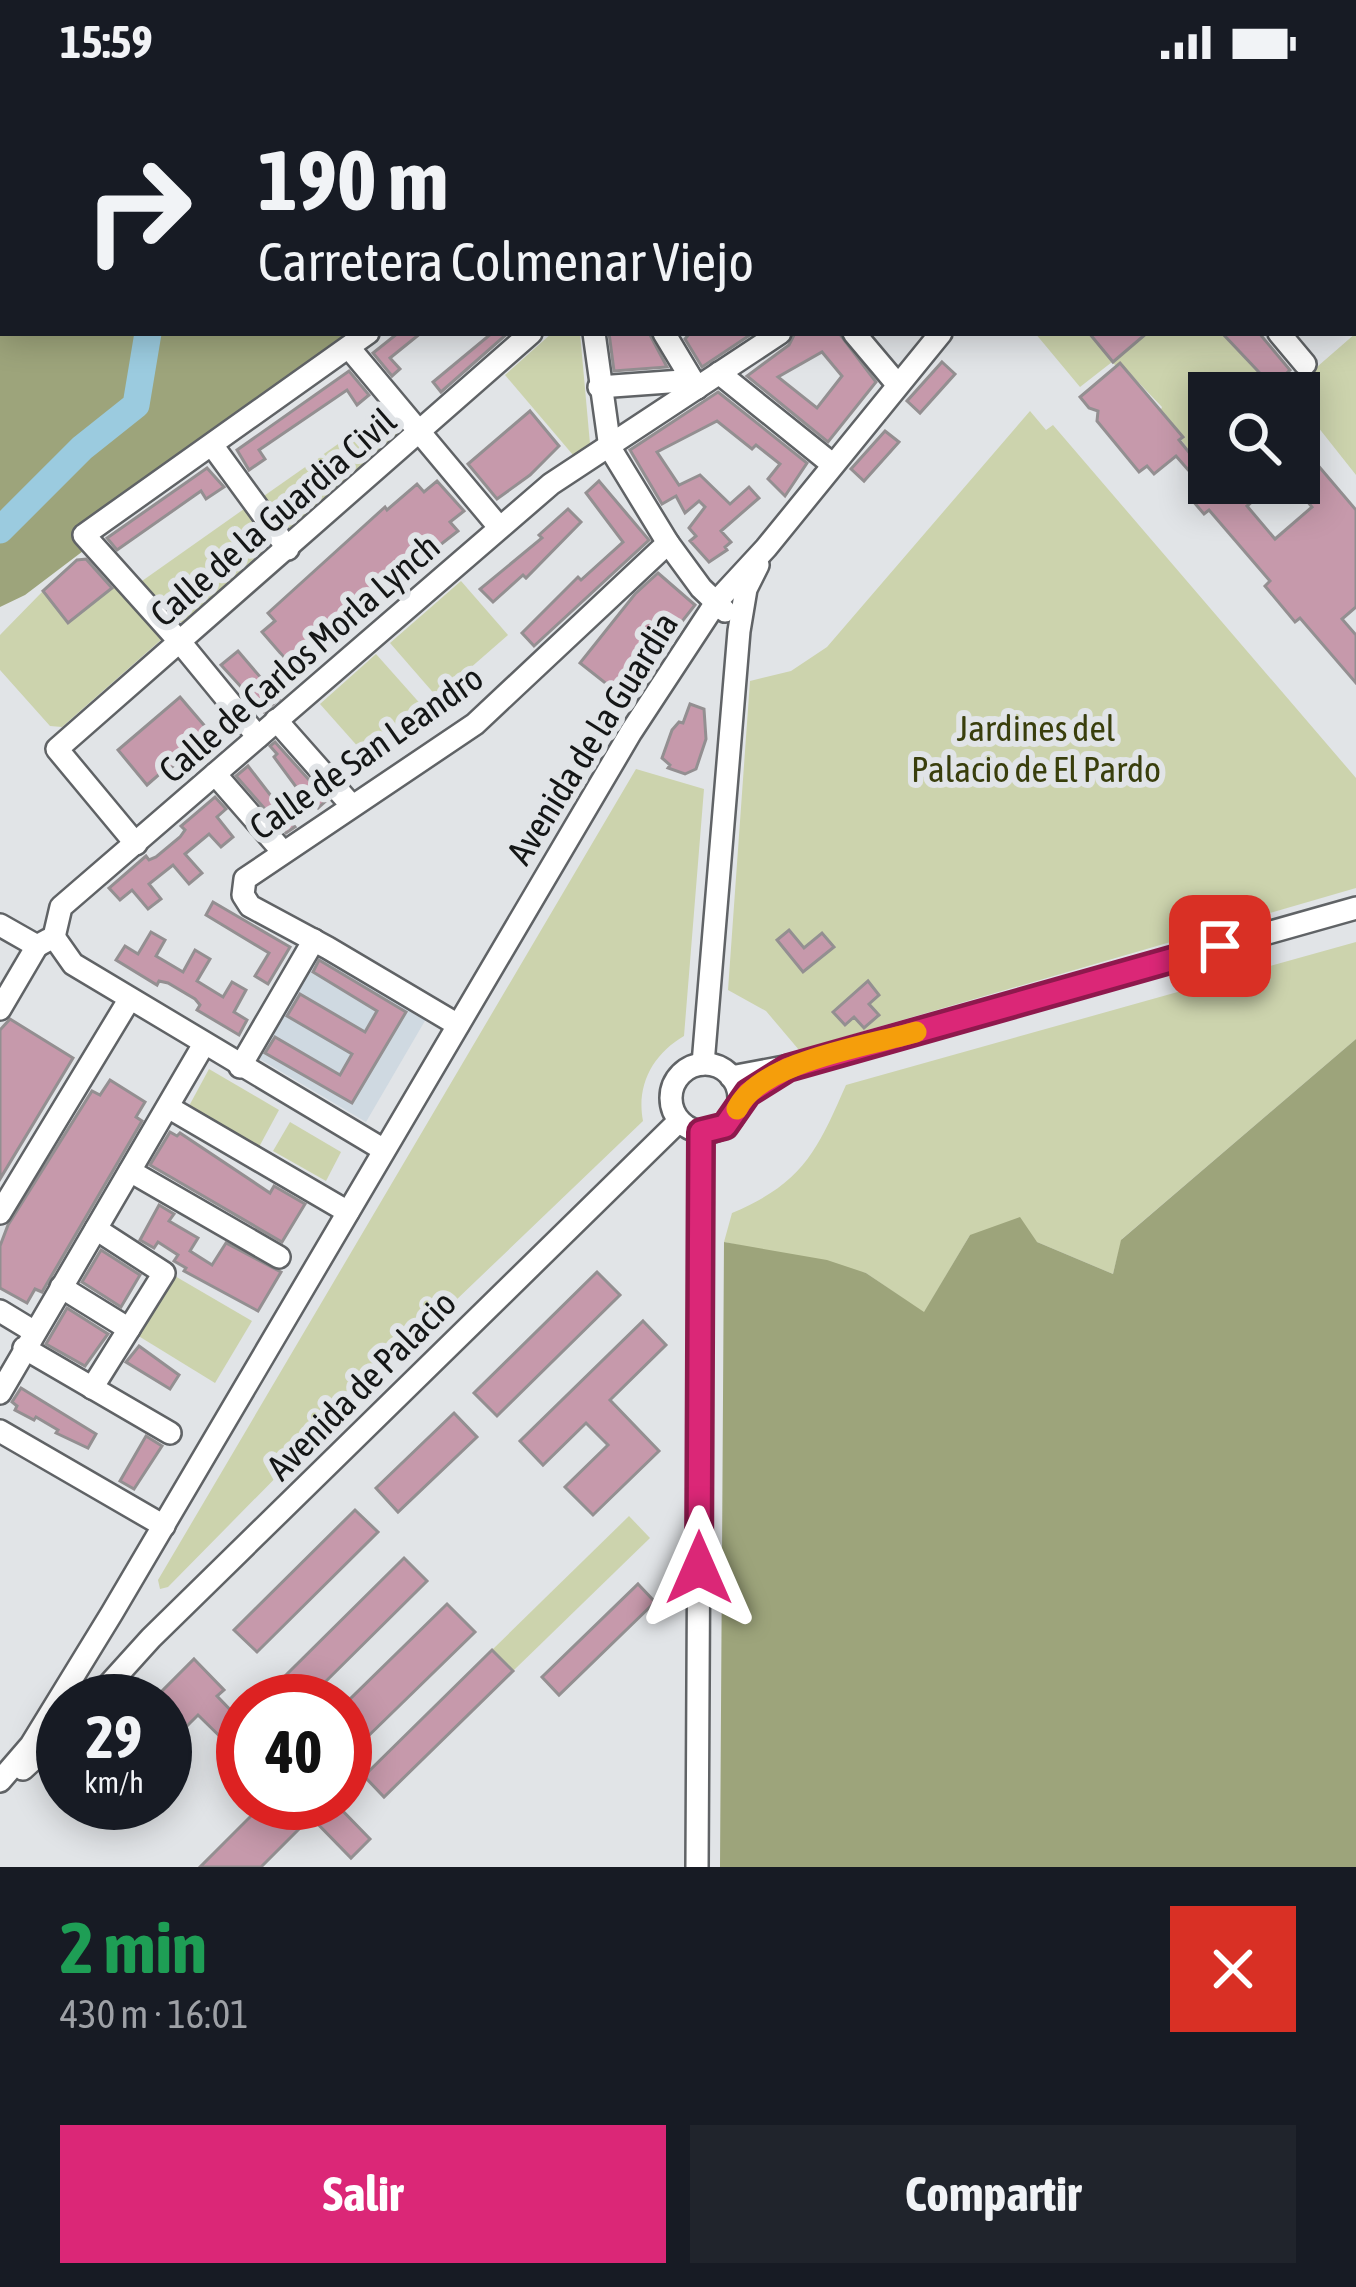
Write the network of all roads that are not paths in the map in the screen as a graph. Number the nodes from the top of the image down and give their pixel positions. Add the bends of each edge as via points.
1 (365, 336) edge
2 (525, 336) edge
3 (594, 336) edge
4 (666, 336) edge
5 (775, 336) edge
6 (857, 336) edge
7 (938, 336) edge
8 (1282, 336) edge
9 (350, 349) junction
10 (1305, 364) dead end
11 (719, 373) junction
12 (897, 384) junction
13 (599, 386) junction
14 (697, 388) junction
15 (421, 433) junction
16 (212, 445) junction
17 (610, 448) junction
18 (832, 464) junction
19 (500, 527) junction
20 (766, 548) junction
21 (288, 549) junction
22 (661, 550) junction
23 (746, 589) junction
24 (709, 594) junction
25 (738, 640) junction
26 (180, 642) junction
27 (682, 651) junction
28 (276, 720) junction
29 (258, 736) junction
30 (215, 774) junction
31 (352, 806) junction
32 (136, 844) junction
33 (283, 852) junction
34 (1356, 908) edge
35 (0, 925) edge
36 (314, 940) junction
37 (46, 941) junction
38 (129, 1000) junction
39 (0, 1009) edge
40 (458, 1025) junction
41 (204, 1044) junction
42 (704, 1064) junction
43 (240, 1067) junction
44 (788, 1068) junction
45 (731, 1077) junction
46 (739, 1103) junction
47 (168, 1107) junction
48 (679, 1121) junction
49 (701, 1132) junction
50 (384, 1150) junction
51 (130, 1172) junction
52 (348, 1212) junction
53 (0, 1213) edge
54 (96, 1228) junction
55 (279, 1257) dead end
56 (61, 1287) junction
57 (0, 1311) edge
58 (129, 1329) junction
59 (29, 1340) junction
60 (92, 1388) junction
61 (0, 1393) edge
62 (0, 1431) edge
63 (170, 1433) dead end
64 (164, 1526) junction
65 (112, 1613) junction
66 (151, 1638) junction
67 (118, 1674) edge
68 (36, 1755) edge
69 (0, 1785) edge
70 (697, 1867) edge

1 - 9 street
2 - 15 street, Calle de la Guardia Civil
3 - 13 street
4 - 14 street
5 - 11 street, Calle de Carlos Morla Lynch
6 - 12 street
7 - 12 street, Avenida de la Guardia
8 - 10 street
9 - 15 street
9 - 16 street
11 - 14 street, Calle de Carlos Morla Lynch
11 - 18 street
12 - 18 street, Avenida de la Guardia
13 - 14 street via 682,381
13 - 17 street
14 - 17 street, Calle de Carlos Morla Lynch
15 - 19 street
15 - 21 street, Calle de la Guardia Civil
16 - 21 street
16 - 26 street via 84,535
17 - 19 street, Calle de Carlos Morla Lynch
17 - 22 street
18 - 20 street, Avenida de la Guardia
19 - 28 street, Calle de Carlos Morla Lynch
20 - 23 street
20 - 24 street, Avenida de la Guardia
21 - 26 street, Calle de la Guardia Civil
22 - 24 street
22 - 31 street, Calle de San Leandro via 475,724
23 - 24 street via 728,602
23 - 25 street
24 - 25 street
24 - 27 street, Avenida de la Guardia
25 - 27 street via 707,631
25 - 42 street
26 - 29 street
26 - 32 street, Calle de la Guardia Civil via 57,749
27 - 40 street, Avenida de la Guardia
28 - 29 street, Calle de Carlos Morla Lynch
28 - 31 street
29 - 30 street, Calle de Carlos Morla Lynch
30 - 32 street, Calle de Carlos Morla Lynch
30 - 33 street
31 - 33 street, Calle de San Leandro
32 - 37 street, Calle de Carlos Morla Lynch via 62,907
33 - 36 street, Calle de San Leandro via 245,879 243,895
34 - 44 street
35 - 37 street
36 - 40 street, Calle de San Leandro
36 - 43 street
37 - 38 street
37 - 39 street, Calle de Carlos Morla Lynch
38 - 41 street
38 - 53 street
40 - 50 street, Avenida de la Guardia
41 - 43 street
41 - 47 street
42 - 45 street
42 - 48 street via 683,1071 673,1087
43 - 50 street
44 - 45 street
44 - 46 street
45 - 46 street
46 - 49 street via 725,1126
47 - 51 street
47 - 52 street
48 - 49 street
48 - 66 street, Avenida de Palacio
49 - 70 street
50 - 52 street, Avenida de la Guardia
51 - 54 street
51 - 55 street
52 - 64 street, Avenida de la Guardia
54 - 56 street
54 - 58 street via 164,1273
56 - 58 street
56 - 59 street
57 - 59 street
58 - 60 street
59 - 60 street
59 - 61 street
60 - 63 street
62 - 64 street
64 - 65 street, Avenida de la Guardia
65 - 66 street via 111,1649 129,1654
65 - 69 street, Avenida de la Guardia
66 - 67 street, Avenida de Palacio
68 - 69 street

